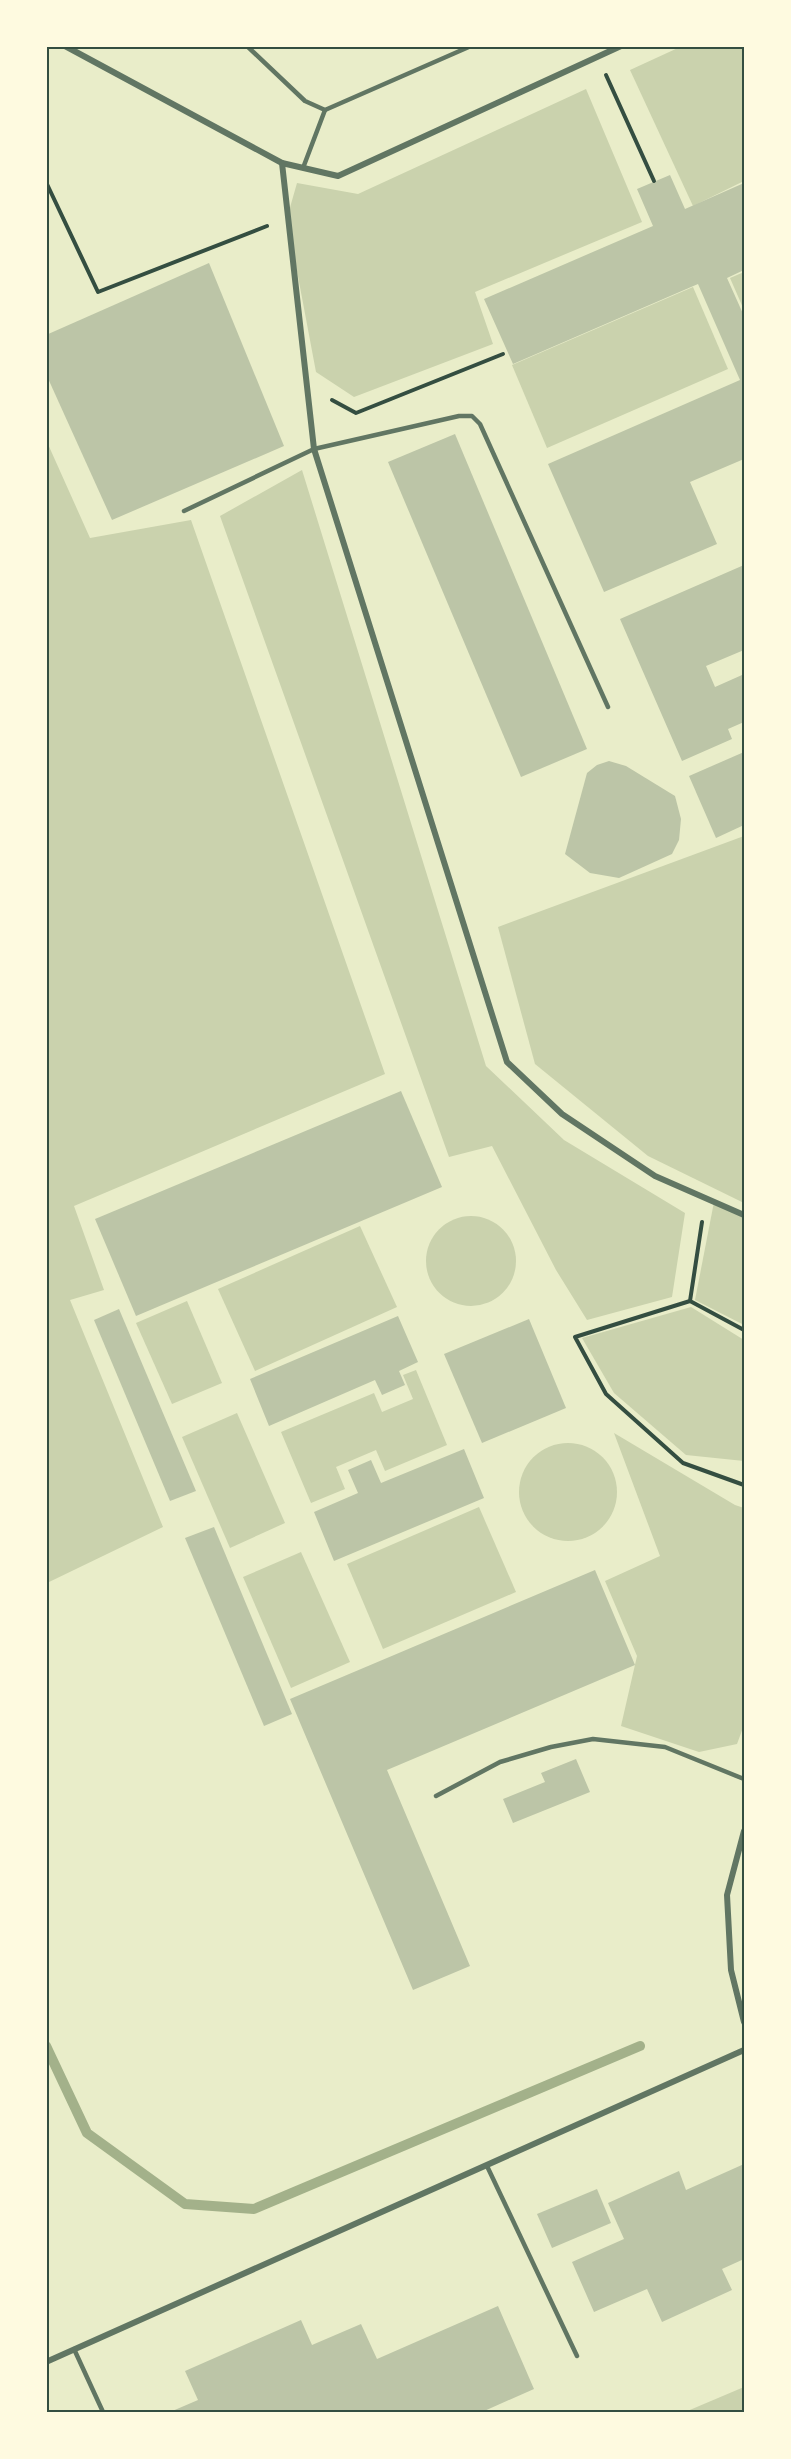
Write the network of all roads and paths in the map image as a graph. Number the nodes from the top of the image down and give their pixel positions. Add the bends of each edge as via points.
1 (65, 46) edge
2 (247, 46) edge
3 (471, 46) edge
4 (621, 46) edge
5 (598, 57) junction
6 (325, 110) junction
7 (282, 163) junction
8 (303, 168) junction
9 (654, 181) dead end
10 (46, 182) edge
11 (287, 218) junction
12 (503, 354) dead end
13 (306, 387) junction
14 (314, 449) junction
15 (184, 511) dead end
16 (608, 707) dead end
17 (705, 1198) junction
18 (744, 1215) edge
19 (690, 1301) junction
20 (744, 1330) edge
21 (744, 1485) edge
22 (744, 1779) edge
23 (436, 1796) dead end
24 (744, 1831) edge
25 (744, 2022) edge
26 (744, 2050) edge
27 (487, 2166) junction
28 (74, 2349) junction
29 (577, 2356) dead end
30 (46, 2362) edge
31 (103, 2412) edge

1 - 7 street
2 - 6 lane via 305,101
3 - 6 lane
4 - 5 street
5 - 8 street via 338,176
5 - 9 path
6 - 8 lane
7 - 8 street
7 - 11 street
10 - 11 path via 98,292
11 - 13 street
12 - 13 path via 356,413
13 - 14 street
14 - 15 lane
14 - 16 lane via 472,416
14 - 17 street via 507,1062 562,1114 655,1176
17 - 18 street
17 - 19 path
19 - 20 path
19 - 21 path via 575,1337 606,1394 683,1463
22 - 23 lane via 665,1747 593,1739 500,1762
24 - 25 street via 727,1895 731,1970
26 - 27 street
27 - 28 street
27 - 29 lane
28 - 30 street
28 - 31 lane

